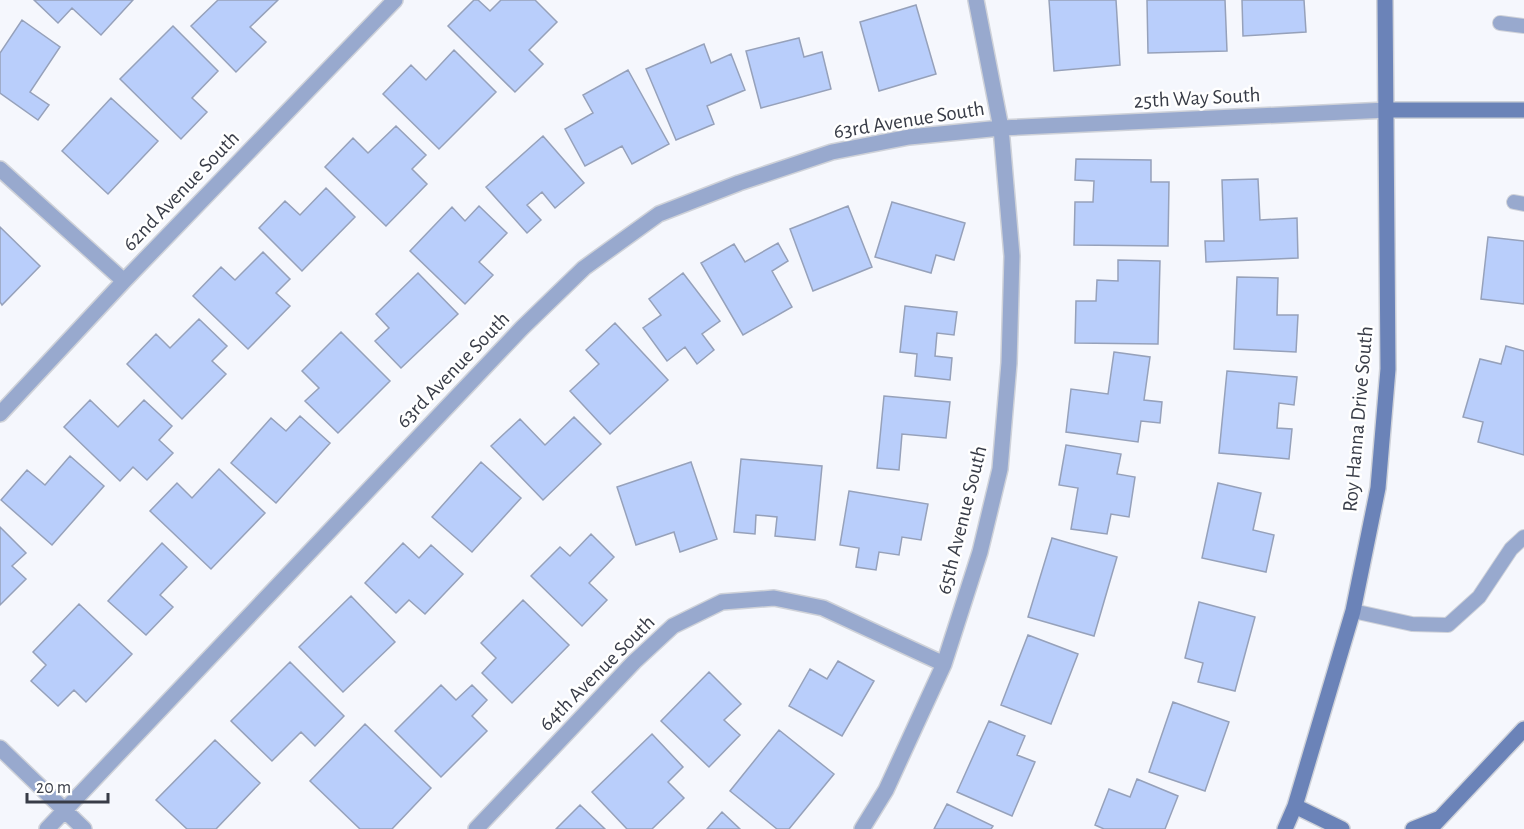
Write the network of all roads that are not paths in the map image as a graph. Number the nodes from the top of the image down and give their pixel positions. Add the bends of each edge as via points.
1 (395, 0) edge
2 (976, 0) edge
3 (1385, 0) edge
4 (1500, 23) dead end
5 (1524, 26) edge
6 (1387, 110) junction
7 (1524, 110) edge
8 (1001, 128) junction
9 (0, 169) edge
10 (124, 281) junction
11 (0, 414) edge
12 (1524, 537) edge
13 (1353, 611) junction
14 (944, 664) junction
15 (1524, 729) edge
16 (0, 748) edge
17 (1295, 807) junction
18 (65, 811) junction
19 (1441, 818) junction
20 (47, 829) edge
21 (84, 829) edge
22 (476, 829) edge
23 (862, 829) edge
24 (1285, 829) edge
25 (1342, 829) edge
26 (1413, 829) edge
27 (1430, 829) edge

1 - 10 street, 62nd Avenue South
2 - 8 street
3 - 6 street, Roy Hanna Drive South
4 - 5 lane
6 - 7 street, 25th Way South
6 - 8 street, 25th Way South
6 - 13 street, Roy Hanna Drive South via 1388,369 1378,488
8 - 14 street, 65th Avenue South via 1012,256 1009,363 1000,469 980,552
8 - 18 street, 63rd Avenue South via 909,137 832,152 739,183 659,214 584,268 514,336
9 - 10 street
10 - 11 street, 62nd Avenue South
12 - 13 lane via 1511,549 1479,597 1448,625 1412,624
13 - 17 street, Roy Hanna Drive South
14 - 22 street, 64th Avenue South via 823,608 774,598 722,602 673,626
14 - 23 street, 65th Avenue South via 886,790
15 - 19 street
16 - 18 street
17 - 24 street, Roy Hanna Drive South
17 - 25 street
18 - 20 street, 63rd Avenue South
18 - 21 street
19 - 26 street
19 - 27 street

